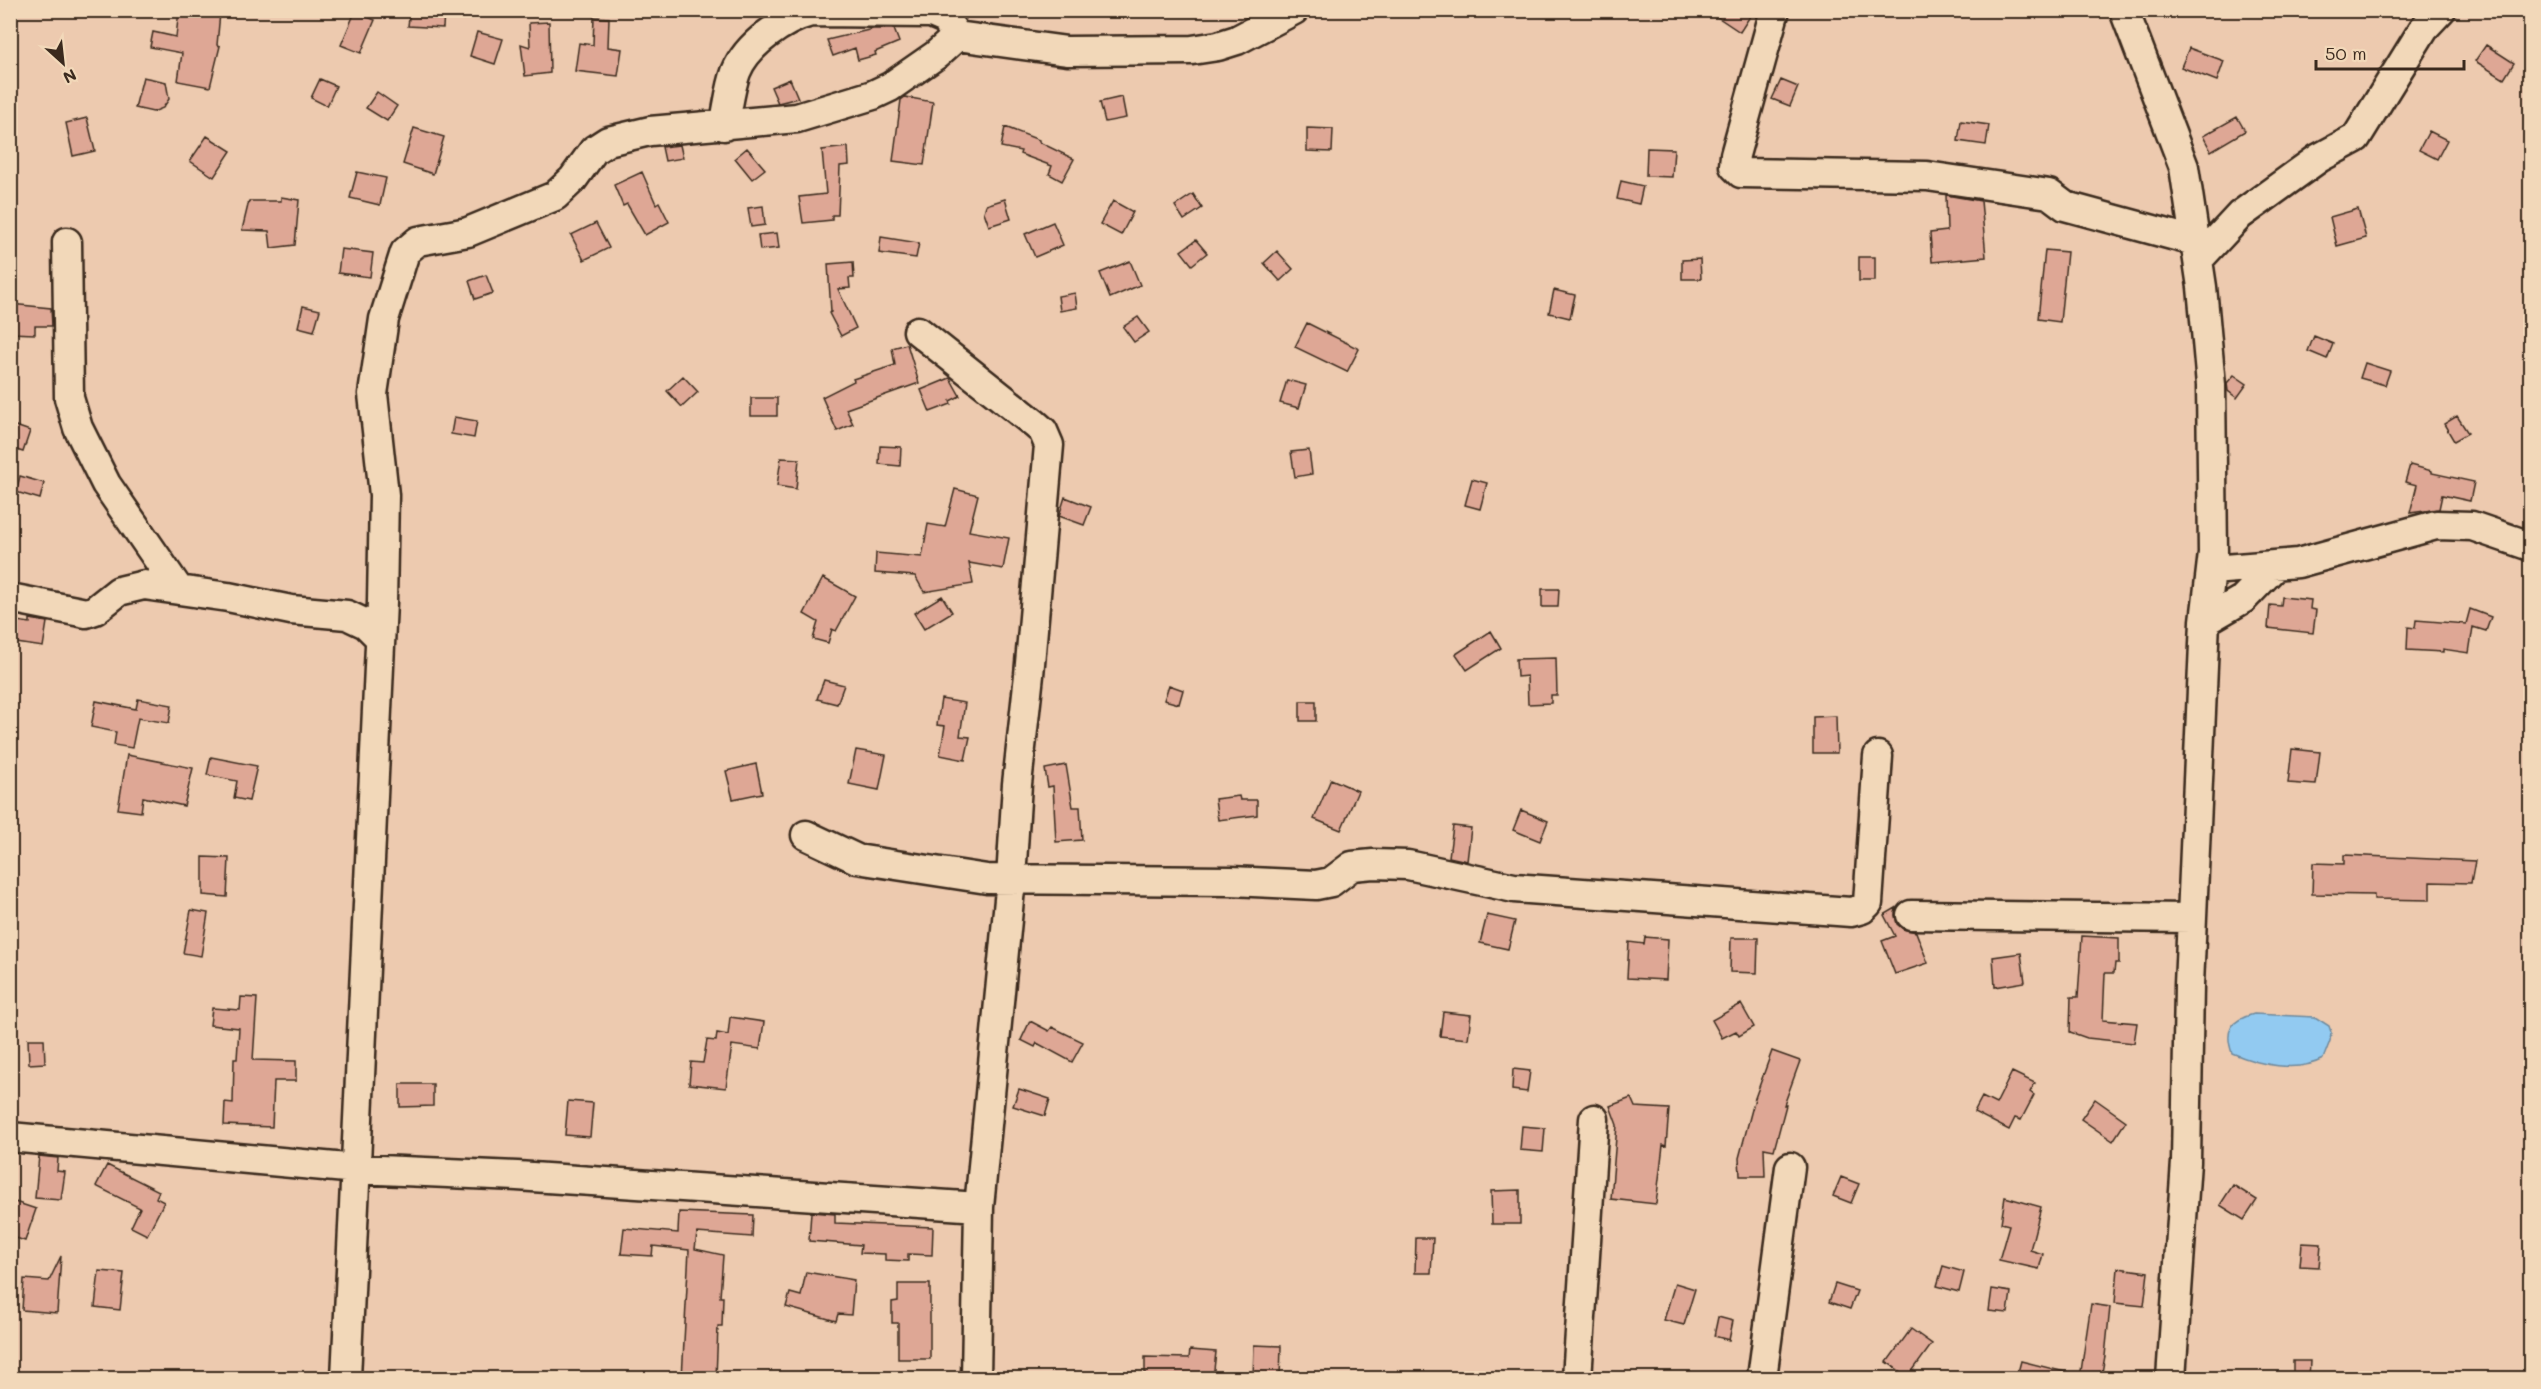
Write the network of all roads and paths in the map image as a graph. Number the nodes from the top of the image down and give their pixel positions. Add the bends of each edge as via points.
1 (1294, 10) edge
2 (1775, 10) edge
3 (2124, 10) edge
4 (2441, 10) edge
5 (769, 19) edge
6 (957, 36) junction
7 (724, 126) junction
8 (67, 242) dead end
9 (2196, 250) junction
10 (918, 331) dead end
11 (2530, 546) edge
12 (2276, 565) junction
13 (2212, 570) junction
14 (179, 590) junction
15 (10, 598) edge
16 (2205, 621) junction
17 (380, 638) junction
18 (1878, 756) dead end
19 (806, 835) dead end
20 (1011, 879) junction
21 (1911, 915) dead end
22 (2193, 918) junction
23 (1594, 1119) dead end
24 (10, 1137) edge
25 (1790, 1167) dead end
26 (357, 1169) junction
27 (979, 1207) junction
28 (346, 1378) edge
29 (976, 1378) edge
30 (1577, 1378) edge
31 (1762, 1378) edge
32 (2171, 1378) edge

1 - 6 street via 1237,40 1192,50 1067,51
2 - 9 street via 1735,155 1734,166 1741,173 1927,176 2049,194 2065,206
3 - 9 street via 2184,167
4 - 9 street via 2424,28 2356,138 2319,158
5 - 6 street via 811,12 931,13 945,19
5 - 7 street via 737,70
6 - 7 street via 936,56 873,95 797,118
7 - 17 street via 650,131 608,141 594,150 555,196 468,232 418,241 405,252 384,319 373,394 384,495
8 - 14 street via 69,398 78,428 106,484
9 - 13 street via 2211,385
10 - 20 street via 1035,423 1049,445
11 - 12 street via 2472,526 2436,525 2312,560
12 - 13 street
12 - 16 street via 2243,599
13 - 16 street
14 - 15 street via 144,585 127,588 86,613
14 - 17 street via 291,610 347,615 366,624
16 - 22 street
17 - 26 street
18 - 20 street via 1868,903 1851,912 1514,888 1408,865 1352,866 1331,882 1316,885
19 - 20 street via 857,859 987,879
20 - 27 street
21 - 22 street
22 - 32 street via 2186,1162
23 - 30 street
24 - 26 street
25 - 31 street
26 - 27 street
26 - 28 street
27 - 29 street

